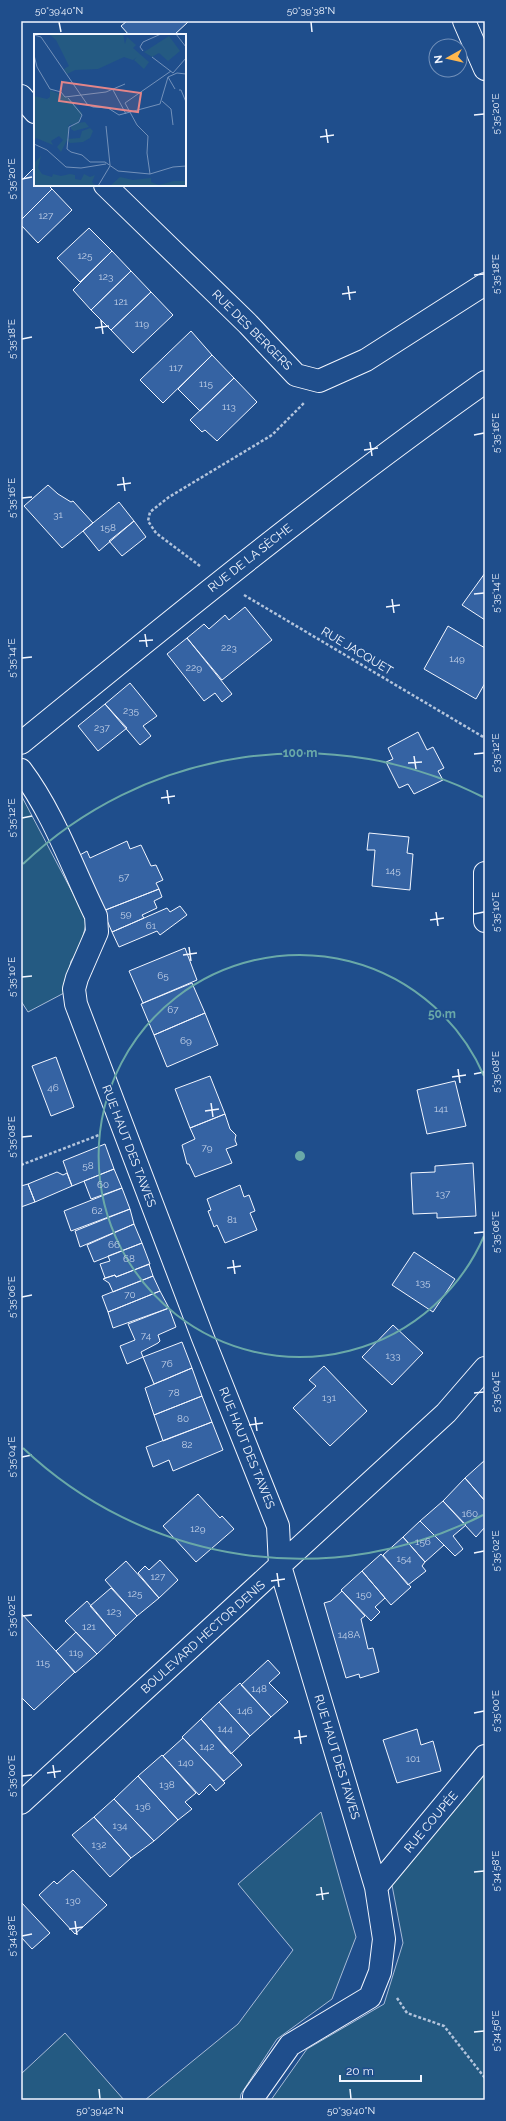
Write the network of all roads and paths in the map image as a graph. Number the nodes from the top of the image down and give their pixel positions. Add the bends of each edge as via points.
1 (464, 21) edge
2 (485, 69) edge
3 (21, 96) edge
4 (34, 111) edge
5 (106, 186) edge
6 (485, 284) edge
7 (319, 381) junction
8 (485, 382) edge
9 (220, 581) junction
10 (485, 738) edge
11 (21, 743) edge
12 (21, 770) edge
13 (485, 873) edge
14 (485, 921) edge
15 (121, 1126) junction
16 (21, 1165) edge
17 (485, 1368) edge
18 (280, 1566) junction
19 (485, 1756) edge
20 (21, 1803) edge
21 (376, 1887) junction
22 (380, 1972) junction
23 (485, 2078) edge
24 (254, 2100) edge

1 - 2 street
3 - 4 street
5 - 7 street, RUE DES BERGERS via 248,324 296,375
6 - 7 street via 366,360
7 - 9 path, RUE JACQUET via 306,401 272,436 169,497 150,512 148,521 156,533
8 - 9 street, RUE DE LA SÈCHE via 392,449
9 - 10 path, RUE JACQUET
9 - 11 street, RUE DE LA SÈCHE
12 - 15 street, RUE HAUT DES TAWES via 49,814 96,916 96,932 74,989 76,1004
13 - 14 street
15 - 16 path
15 - 18 street, RUE HAUT DES TAWES via 278,1526
17 - 18 street, BOULEVARD HECTOR DENIS via 446,1414
18 - 20 street, BOULEVARD HECTOR DENIS
18 - 21 street, RUE HAUT DES TAWES
19 - 21 street, RUE COUPÉE
21 - 22 street, RUE HAUT DES TAWES via 384,1940
22 - 23 path via 407,2013 444,2026
22 - 24 street, RUE HAUT DES TAWES via 370,1997 290,2045 254,2096

